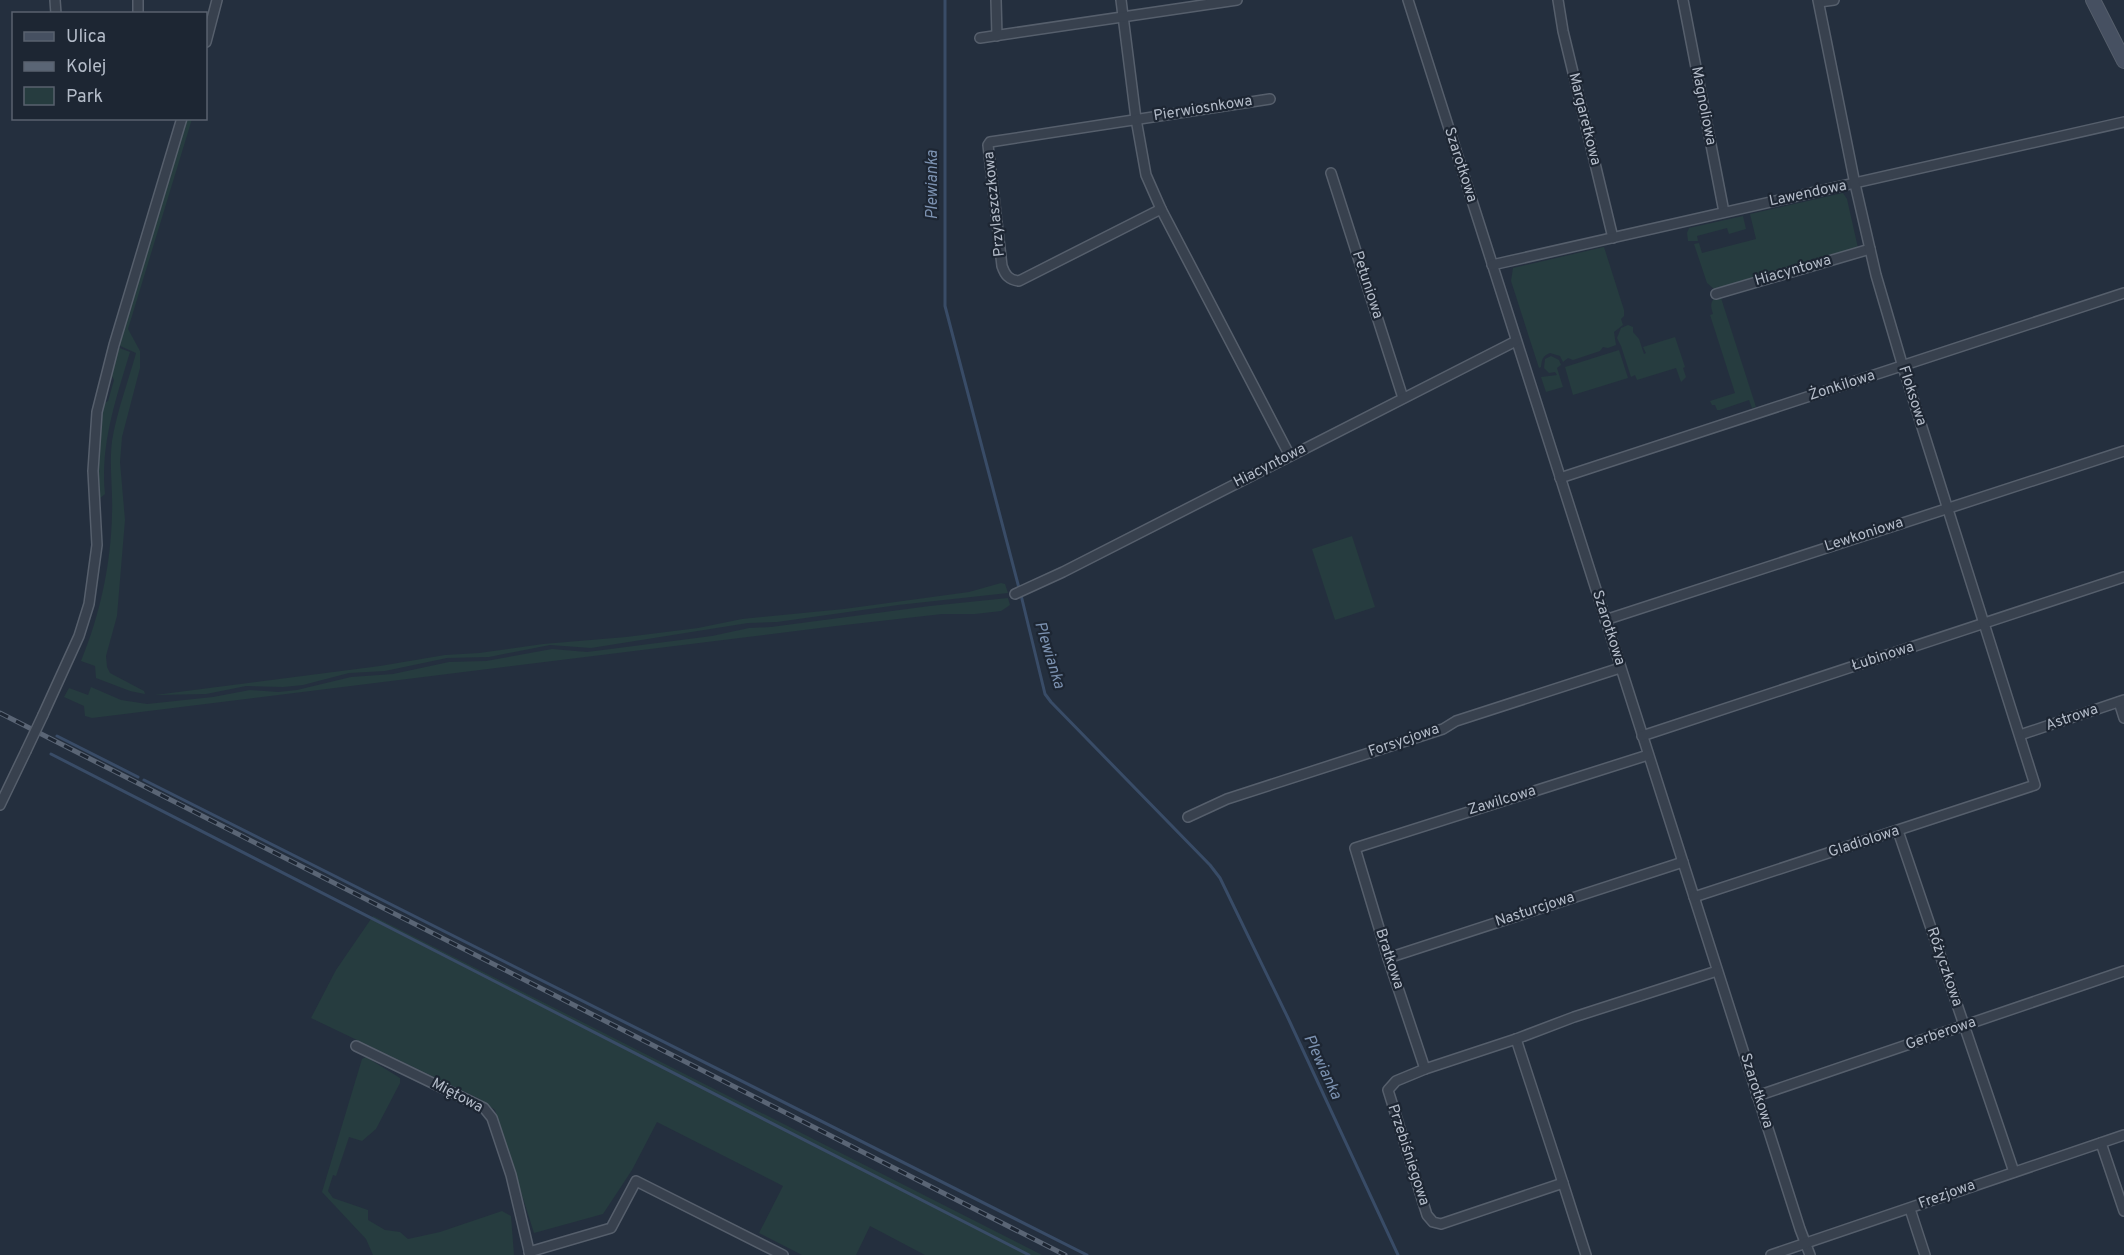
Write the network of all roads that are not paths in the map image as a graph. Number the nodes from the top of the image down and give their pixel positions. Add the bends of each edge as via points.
1 (217, 0) edge
2 (996, 0) edge
3 (1121, 0) edge
4 (1236, 0) edge
5 (1408, 0) edge
6 (1558, 0) edge
7 (1683, 0) edge
8 (1834, 0) edge
9 (2093, 0) edge
10 (1819, 1) edge
11 (1123, 17) junction
12 (208, 28) edge
13 (997, 36) junction
14 (981, 38) dead end
15 (2124, 61) edge
16 (1270, 99) dead end
17 (1136, 119) junction
18 (181, 120) edge
19 (2124, 122) edge
20 (1331, 173) dead end
21 (1855, 184) junction
22 (1161, 209) junction
23 (1724, 213) junction
24 (1613, 238) junction
25 (1870, 249) junction
26 (1492, 266) junction
27 (2124, 293) edge
28 (1716, 294) dead end
29 (1516, 341) junction
30 (1903, 367) junction
31 (1403, 398) junction
32 (2124, 451) edge
33 (1290, 456) junction
34 (1560, 478) junction
35 (1948, 507) junction
36 (2124, 577) edge
37 (1019, 593) dead end
38 (1605, 620) junction
39 (1983, 625) junction
40 (1620, 668) junction
41 (2121, 701) edge
42 (2124, 718) edge
43 (2020, 735) junction
44 (1642, 736) junction
45 (1648, 755) junction
46 (2035, 785) joint
47 (0, 805) edge
48 (1188, 818) dead end
49 (1898, 831) junction
50 (1355, 848) joint
51 (1683, 862) junction
52 (1694, 897) junction
53 (1388, 958) junction
54 (1717, 970) junction
55 (2124, 971) edge
56 (1963, 1026) junction
57 (1516, 1039) junction
58 (356, 1046) dead end
59 (1425, 1069) junction
60 (1757, 1096) junction
61 (2124, 1135) edge
62 (2101, 1143) junction
63 (2014, 1172) junction
64 (1563, 1183) junction
65 (1910, 1209) junction
66 (2124, 1212) edge
67 (1806, 1244) junction
68 (529, 1253) edge
69 (783, 1255) edge
70 (1586, 1255) edge
71 (1771, 1255) edge
72 (1810, 1255) edge
73 (1925, 1255) edge

1 - 12 street
2 - 13 street
3 - 11 street
4 - 11 street
5 - 26 street, Szarotkowa
6 - 24 street, Margaretkowa
7 - 23 street, Magnoliowa
8 - 10 street
9 - 15 street
10 - 21 street, Floksowa
11 - 13 street
11 - 17 street
13 - 14 street
16 - 17 street, Pierwiosnkowa
17 - 22 street via 1146,175
17 - 22 street, Przylaszczkowa via 989,143 1004,271 1010,279 1019,281
18 - 47 street, bridge via 97,412 93,471 97,545 89,604 79,636
19 - 21 street, Lawendowa
20 - 31 street, Petuniowa
21 - 23 street, Lawendowa
21 - 25 street, Floksowa
22 - 33 street
23 - 24 street, Lawendowa
24 - 26 street, Lawendowa
25 - 28 street, Hiacyntowa
25 - 30 street, Floksowa
26 - 29 street, Szarotkowa
27 - 30 street, Żonkilowa
29 - 31 street, Hiacyntowa
29 - 34 street, Szarotkowa
30 - 34 street, Żonkilowa
30 - 35 street, Floksowa
31 - 33 street, Hiacyntowa
32 - 35 street, Lewkoniowa
33 - 37 street, Hiacyntowa
34 - 38 street, Szarotkowa
35 - 38 street, Lewkoniowa
35 - 39 street, Floksowa
36 - 39 street, Łubinowa
38 - 40 street, Szarotkowa
39 - 43 street, Floksowa
39 - 44 street, Łubinowa
40 - 44 street, Szarotkowa
40 - 48 street, Forsycjowa via 1227,799
41 - 42 street
41 - 43 street, Astrowa
43 - 46 street, Floksowa
44 - 45 street, Szarotkowa
45 - 50 street, Zawilcowa
45 - 51 street, Szarotkowa
46 - 49 street, Gladiolowa
49 - 52 street, Gladiolowa
49 - 56 street, Różyczkowa
50 - 53 street, Bratkowa
51 - 52 street, Szarotkowa
51 - 53 street, Nasturcjowa
52 - 54 street, Szarotkowa
53 - 59 street, Bratkowa
54 - 57 street, Przebiśniegowa
54 - 60 street, Szarotkowa
55 - 56 street, Gerberowa
56 - 60 street, Gerberowa
56 - 63 street, Różyczkowa
57 - 59 street, Przebiśniegowa
57 - 64 street
58 - 68 street, Miętowa via 484,1108 492,1118 512,1175
59 - 64 street, Przebiśniegowa via 1396,1081 1388,1090 1430,1219 1441,1224
60 - 67 street, Szarotkowa
61 - 62 street, Frezjowa
62 - 63 street, Frezjowa
62 - 66 street
63 - 65 street, Frezjowa
64 - 70 street
65 - 67 street, Frezjowa
65 - 73 street
67 - 71 street, Frezjowa
67 - 72 street, Szarotkowa
68 - 69 street via 611,1228 636,1181

